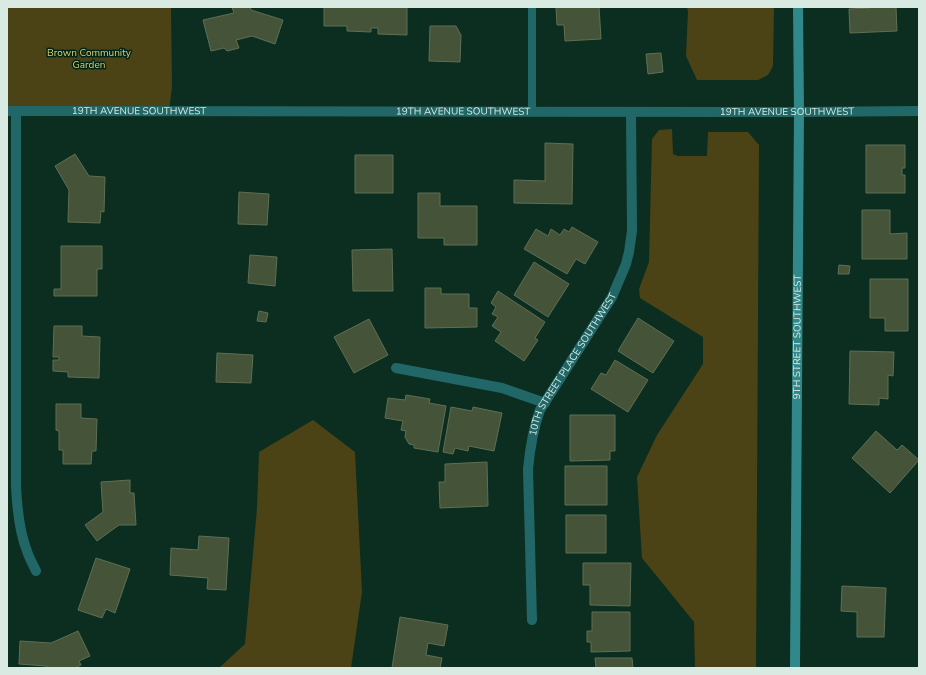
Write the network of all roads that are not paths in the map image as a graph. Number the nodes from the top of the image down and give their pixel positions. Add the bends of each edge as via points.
1 (532, 7) edge
2 (798, 7) edge
3 (12, 111) edge
4 (919, 111) edge
5 (532, 112) junction
6 (631, 112) junction
7 (799, 112) junction
8 (396, 368) dead end
9 (545, 402) junction
10 (36, 571) dead end
11 (532, 620) dead end
12 (795, 668) edge

1 - 5 lane
2 - 7 main road, 9TH STREET SOUTHWEST
3 - 5 street, 19TH AVENUE SOUTHWEST
3 - 10 street via 17,509 26,550
4 - 7 street, 19TH AVENUE SOUTHWEST
5 - 6 street, 19TH AVENUE SOUTHWEST
6 - 7 street, 19TH AVENUE SOUTHWEST
6 - 9 street, 10TH STREET PLACE SOUTHWEST via 632,231 626,264 612,297
7 - 12 main road, 9TH STREET SOUTHWEST
8 - 9 street via 502,388
9 - 11 street, 10TH STREET PLACE SOUTHWEST via 535,424 528,468

